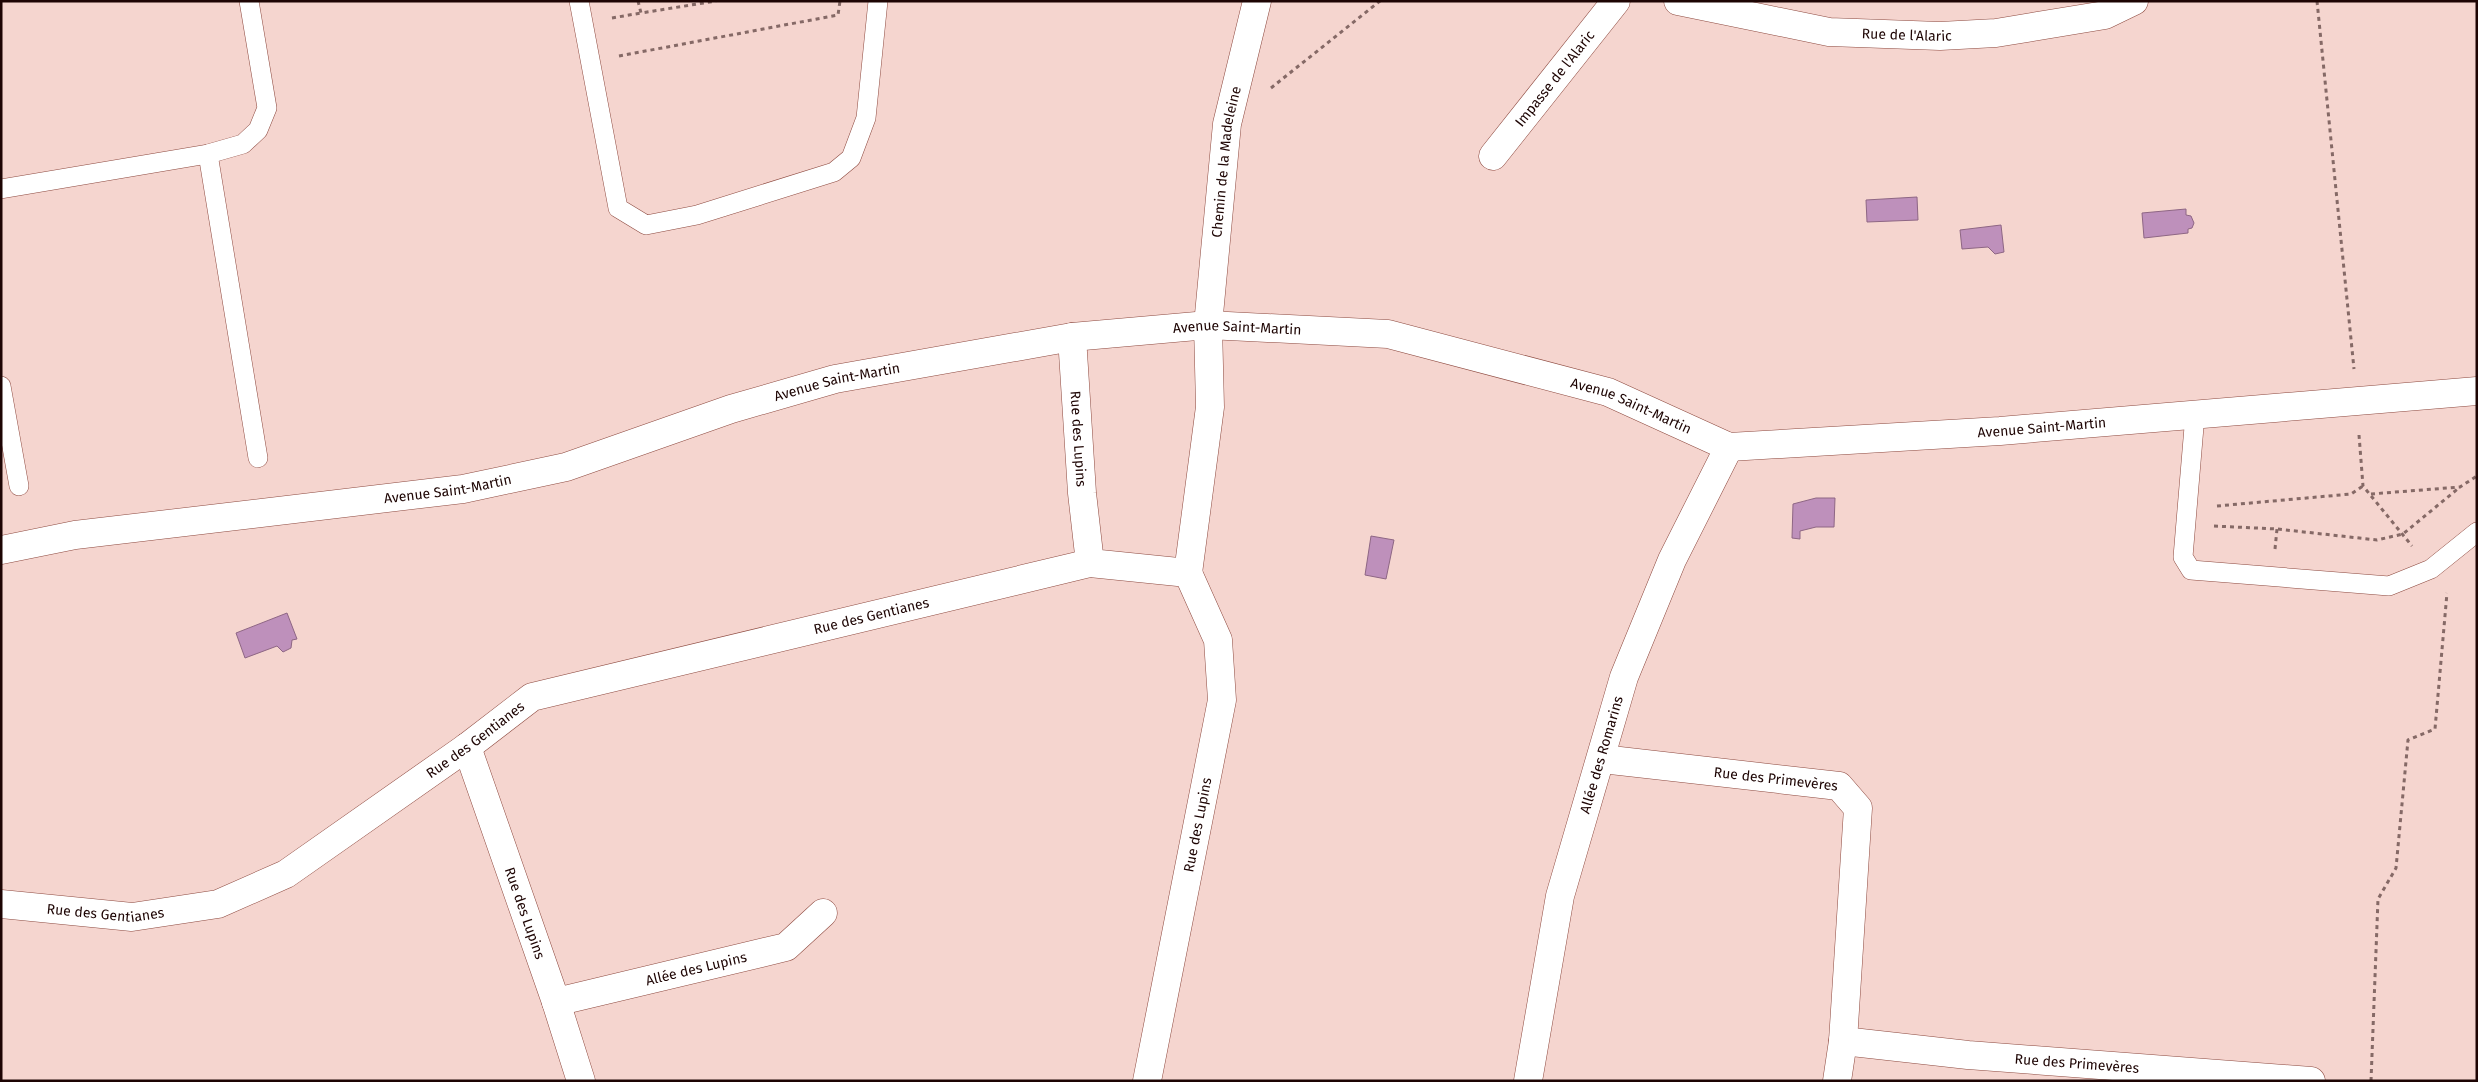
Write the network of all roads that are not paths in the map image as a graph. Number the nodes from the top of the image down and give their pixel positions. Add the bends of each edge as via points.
1 (249, 1) edge
2 (578, 1) edge
3 (878, 1) edge
4 (1257, 1) edge
5 (1616, 1) edge
6 (1678, 1) edge
7 (2134, 1) edge
8 (208, 154) junction
9 (1493, 156) dead end
10 (1, 189) edge
11 (1208, 325) junction
12 (1072, 337) junction
13 (1, 386) edge
14 (2477, 391) edge
15 (2194, 415) junction
16 (1729, 448) junction
17 (258, 458) dead end
18 (19, 486) dead end
19 (2477, 532) edge
20 (1, 550) edge
21 (1090, 563) junction
22 (1188, 573) junction
23 (466, 747) junction
24 (1602, 759) junction
25 (1, 904) edge
26 (823, 913) dead end
27 (556, 1002) junction
28 (1842, 1041) junction
29 (581, 1081) edge
30 (1147, 1081) edge
31 (1528, 1081) edge
32 (1838, 1081) edge
33 (2311, 1081) edge

1 - 8 lane via 267,108 258,130 242,144
2 - 3 lane via 618,208 646,225 697,215 834,172 851,158 866,118
4 - 11 street, Chemin de la Madeleine via 1227,124
5 - 9 street, Impasse de l'Alaric
6 - 7 street, Rue de l'Alaric via 1829,32 1940,36 1996,33 2105,15
8 - 10 lane
8 - 17 lane
11 - 12 street, Avenue Saint-Martin
11 - 16 street, Avenue Saint-Martin via 1388,334 1608,392
11 - 22 street via 1210,407
12 - 20 street, Avenue Saint-Martin via 834,379 731,408 566,467 463,489 75,535
12 - 21 street, Rue des Lupins
13 - 18 lane
14 - 15 street, Avenue Saint-Martin
15 - 16 street, Avenue Saint-Martin
15 - 19 lane via 2183,557 2191,570 2388,586 2431,569
16 - 24 street, Allée des Romarins via 1672,560 1642,632 1624,677
21 - 22 street
21 - 23 street, Rue des Gentianes via 532,697
22 - 30 street, Rue des Lupins via 1218,640 1222,700
23 - 25 street, Rue des Gentianes via 286,874 218,904 132,916
23 - 27 street, Rue des Lupins
24 - 28 street, Rue des Primevères via 1839,786 1858,808
24 - 31 street, Allée des Romarins via 1560,896
26 - 27 street, Allée des Lupins via 786,947
27 - 29 street, Rue des Lupins
28 - 32 street, Rue des Primevères
28 - 33 street, Rue des Primevères

